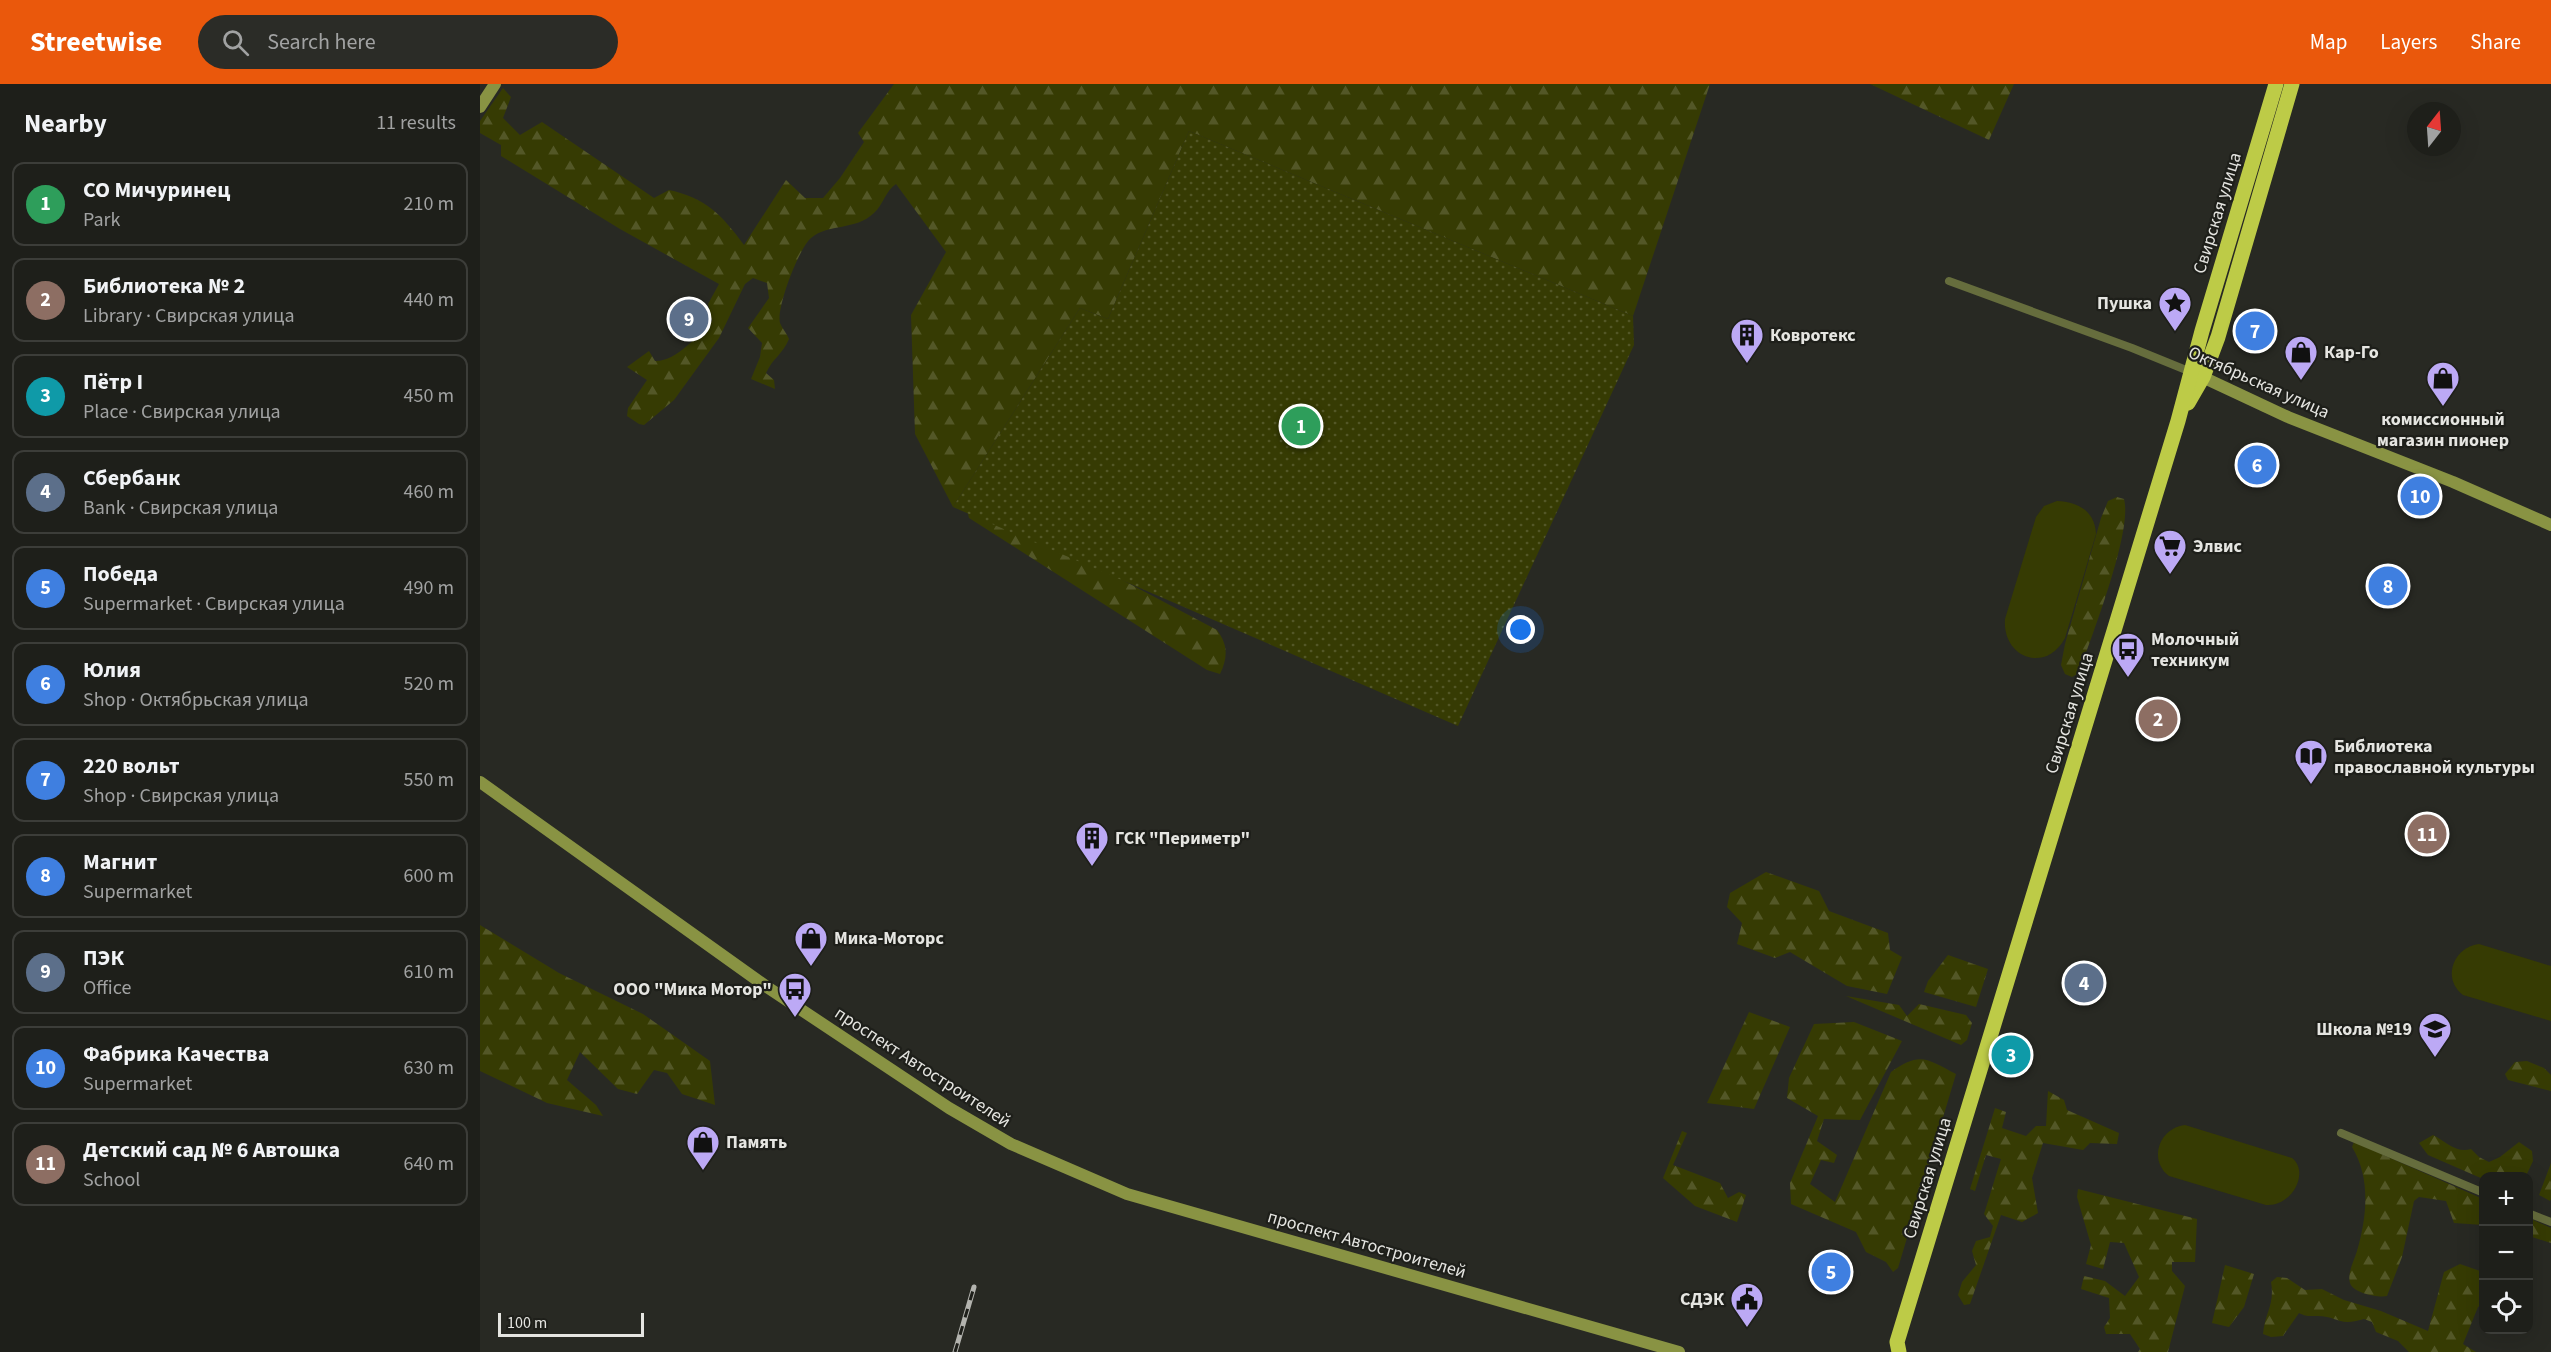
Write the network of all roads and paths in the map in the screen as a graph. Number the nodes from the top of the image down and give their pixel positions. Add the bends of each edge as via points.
1 (495, 84) edge
2 (2276, 84) edge
3 (2292, 84) edge
4 (480, 107) edge
5 (1949, 281) dead end
6 (2197, 374) junction
7 (2551, 525) edge
8 (480, 782) edge
9 (2341, 1132) dead end
10 (2479, 1191) edge
11 (2533, 1215) edge
12 (2551, 1222) edge
13 (1896, 1349) edge
14 (1679, 1352) edge

1 - 4 main road
2 - 6 highway, Свирская улица
3 - 6 highway, Свирская улица via 2218,338
5 - 6 street, Октябрьская улица
6 - 7 main road, Октябрьская улица via 2279,413
6 - 13 highway, Свирская улица via 2178,421
8 - 14 main road, проспект Автостроителей via 767,987 949,1108 1011,1144 1127,1194
9 - 10 street
11 - 12 street

